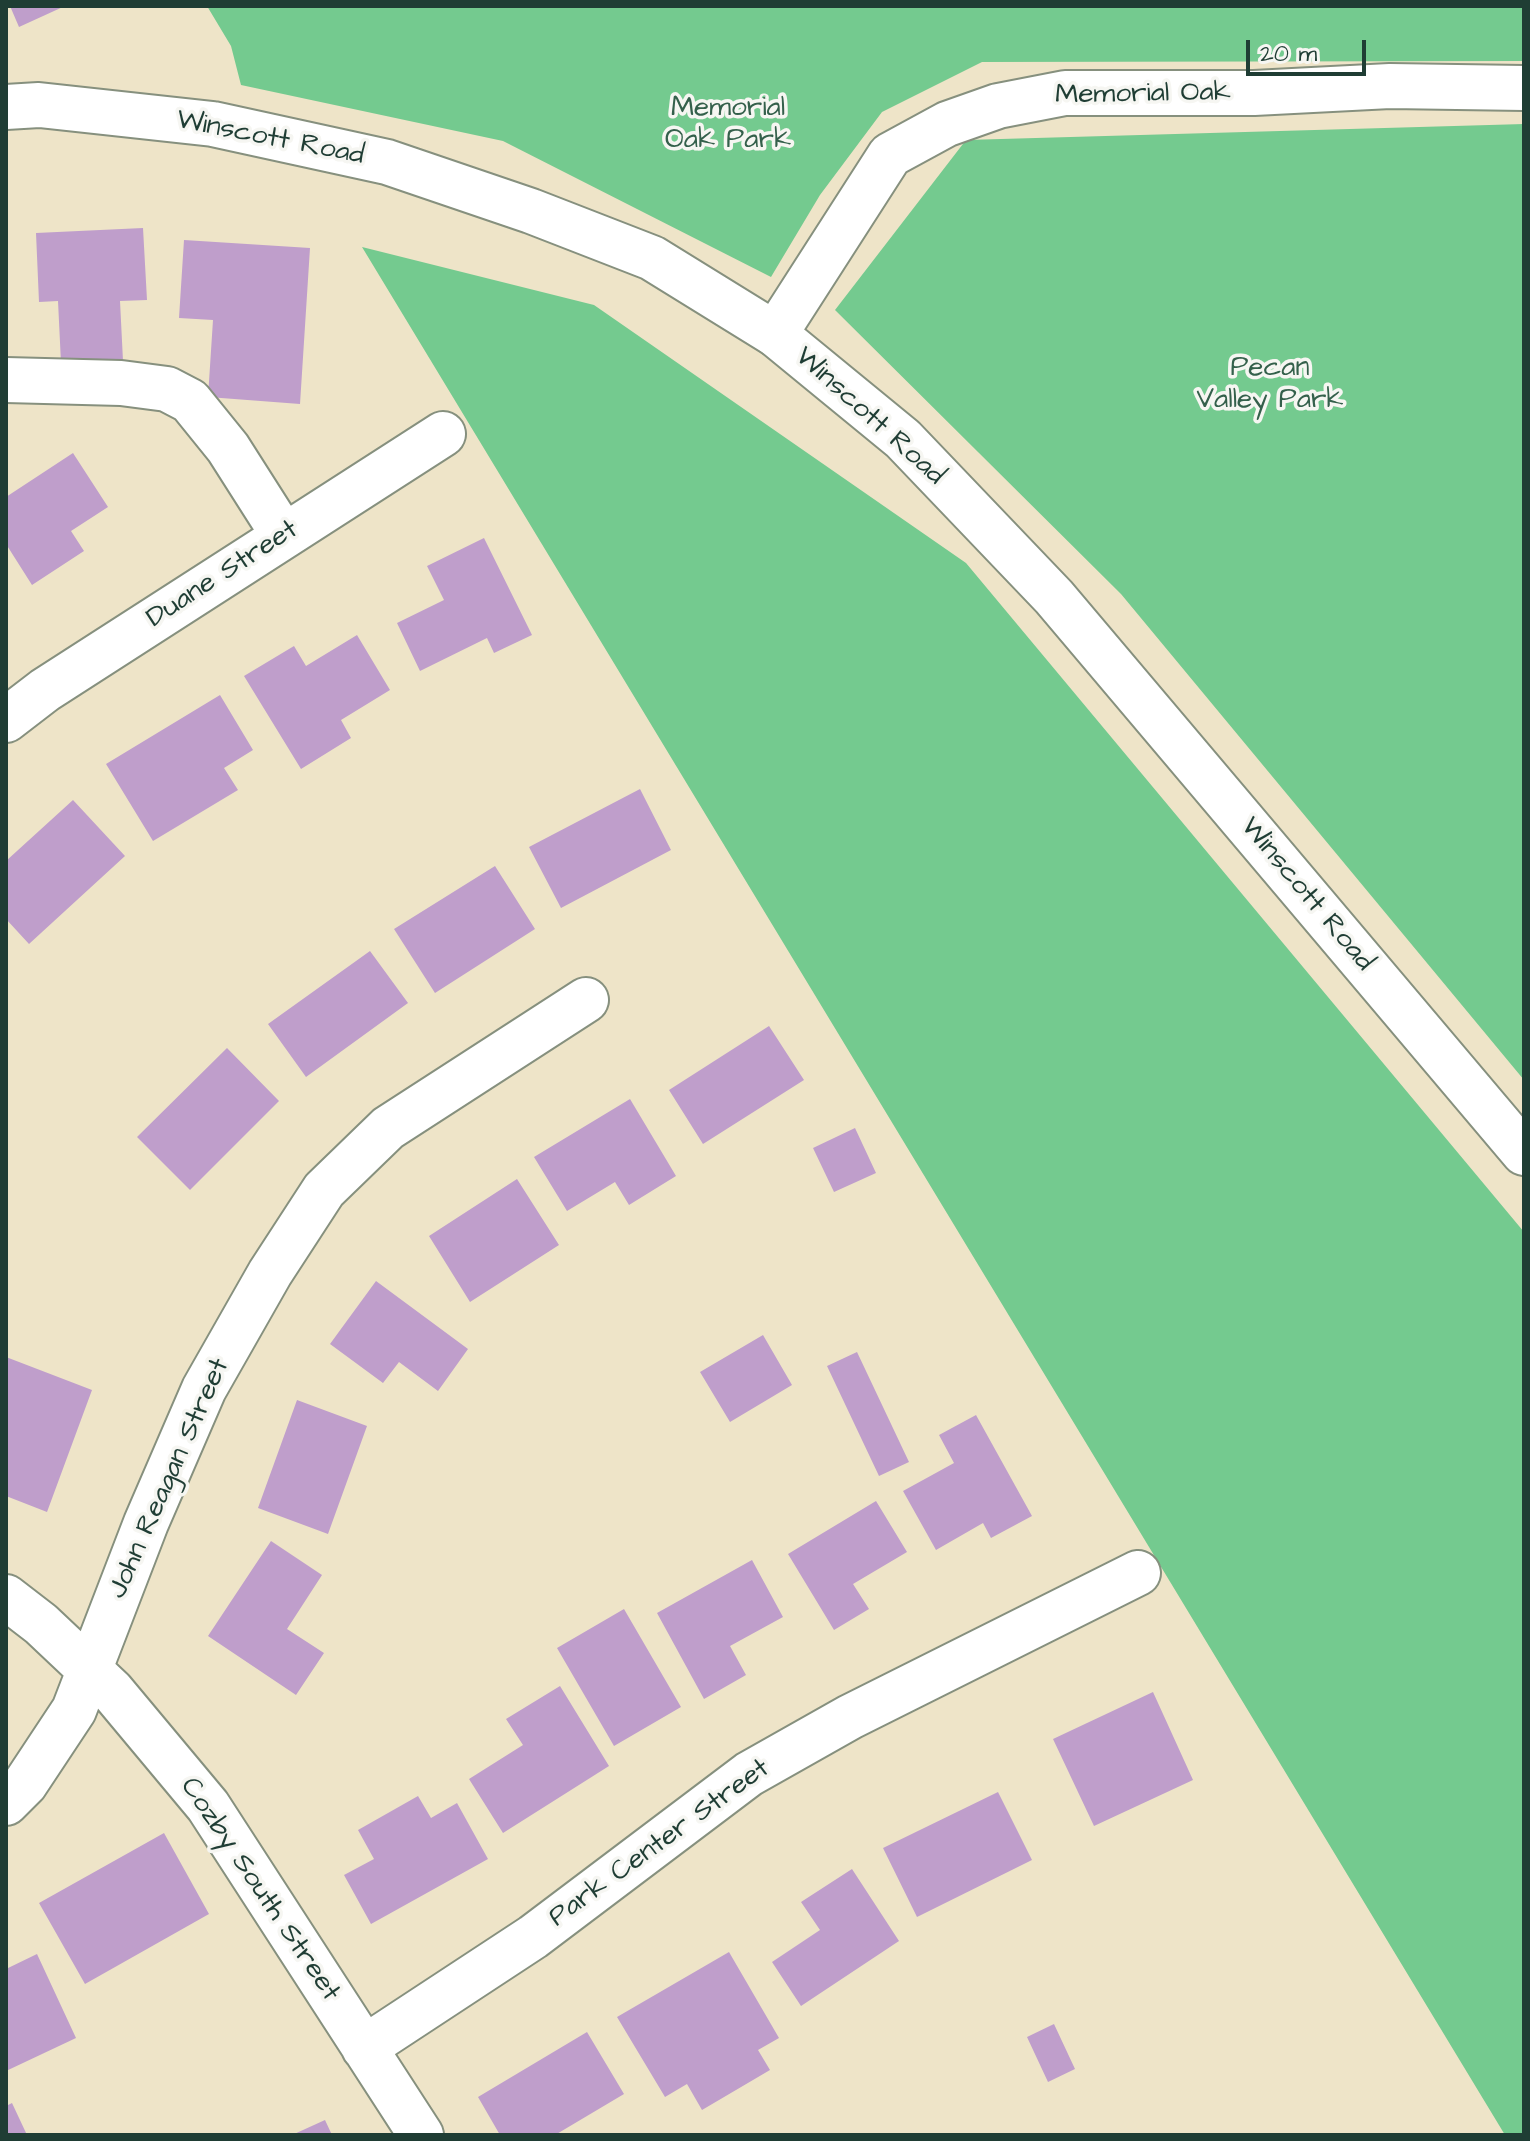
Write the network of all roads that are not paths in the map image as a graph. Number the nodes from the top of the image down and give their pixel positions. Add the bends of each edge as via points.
1 (1524, 88) edge
2 (6, 107) edge
3 (775, 334) junction
4 (6, 380) edge
5 (443, 434) dead end
6 (284, 536) junction
7 (26, 690) edge
8 (6, 720) edge
9 (586, 1000) dead end
10 (1524, 1153) edge
11 (1138, 1573) dead end
12 (6, 1597) edge
13 (90, 1670) junction
14 (6, 1803) edge
15 (364, 2048) junction
16 (421, 2135) edge

1 - 3 street, Memorial Oak via 1065,93 998,106 947,124 890,155
2 - 3 street, Winscott Road via 39,105 213,124 387,162 652,258
3 - 10 street, Winscott Road via 903,439 1054,597
4 - 6 street via 121,383 167,389 190,401 222,439
5 - 6 street, Duane Street
6 - 7 street, Duane Street
7 - 8 street, Duane Street
9 - 13 street, John Reagan Street via 388,1128 324,1190 204,1389
11 - 15 street, Park Center Street via 850,1717 749,1774 533,1937
12 - 13 street, Cozby South Street
13 - 14 street, John Reagan Street via 74,1710 25,1784
13 - 15 street, Cozby South Street via 208,1806
15 - 16 street, Cozby South Street

